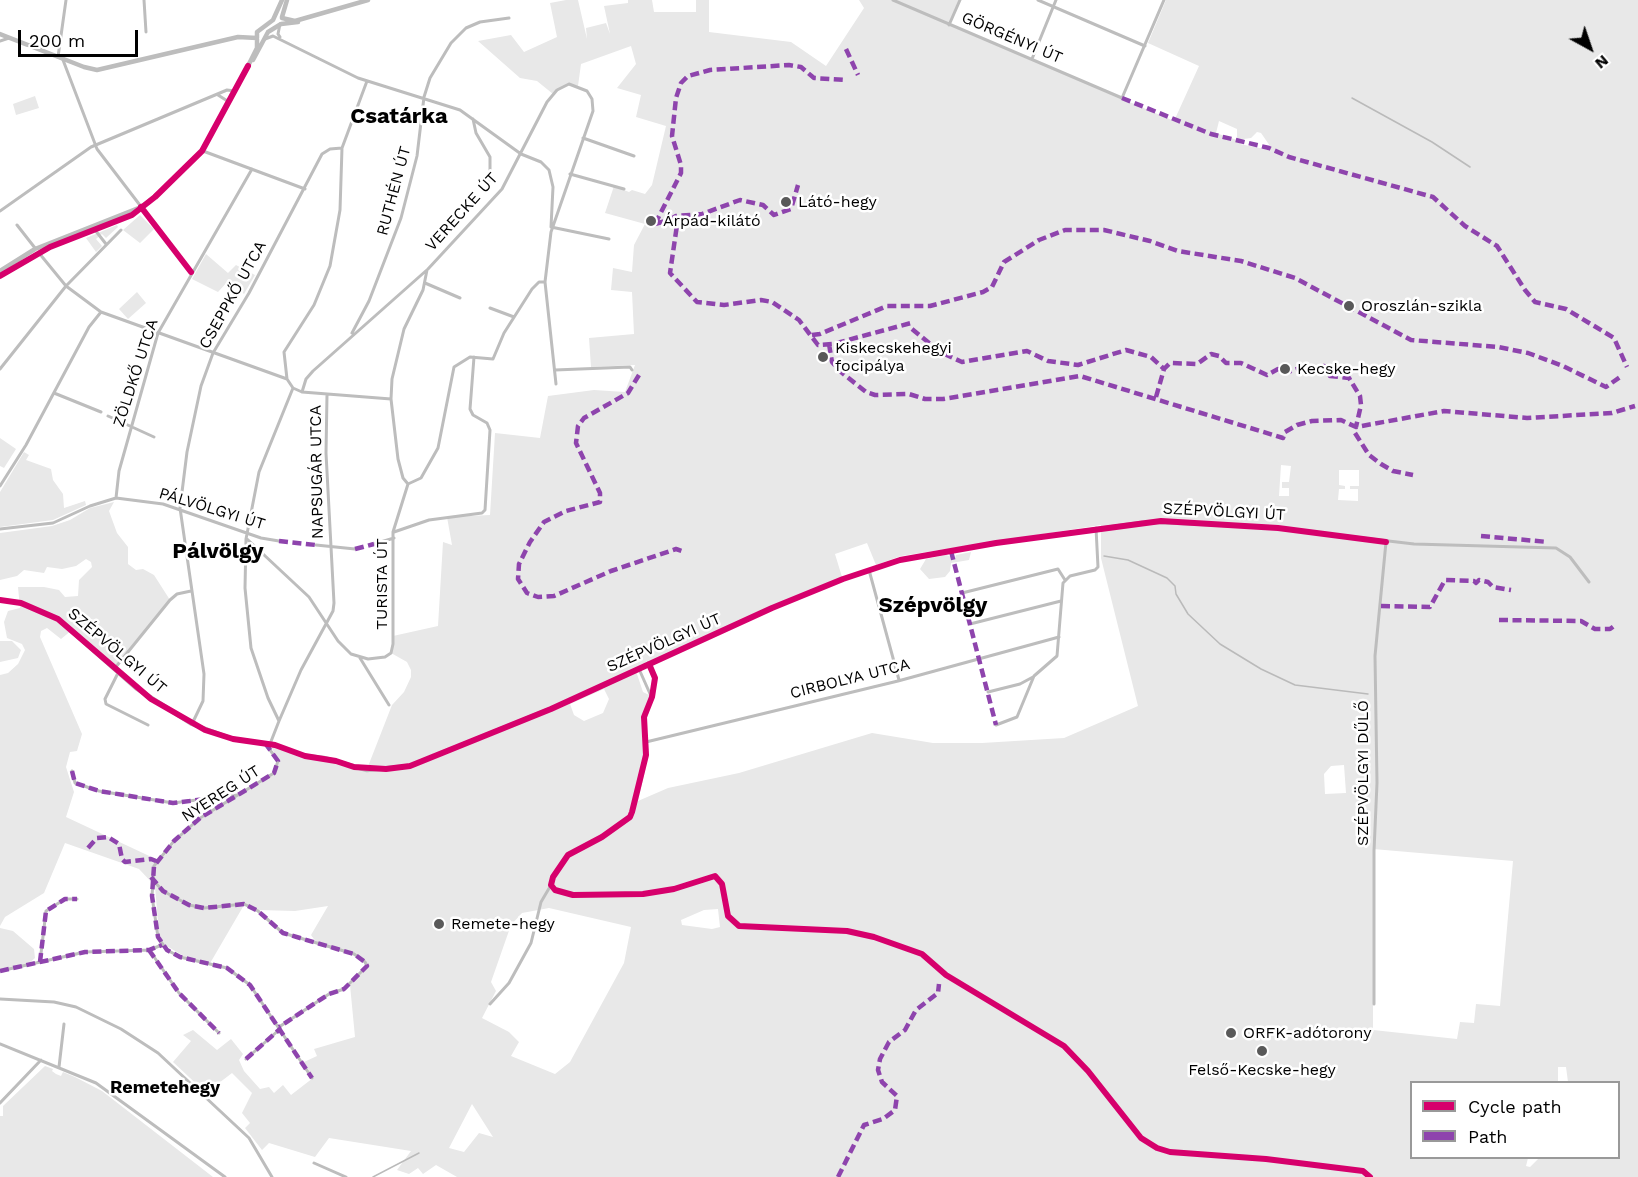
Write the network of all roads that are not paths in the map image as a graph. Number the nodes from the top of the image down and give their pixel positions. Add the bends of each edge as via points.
1 (66, 0) edge
2 (144, 0) edge
3 (285, 0) edge
4 (368, 0) edge
5 (892, 0) edge
6 (960, 0) edge
7 (1038, 0) edge
8 (1056, 0) edge
9 (1164, 0) edge
10 (1053, 7) junction
11 (275, 17) junction
12 (509, 18) dead end
13 (281, 21) junction
14 (949, 24) junction
15 (146, 32) dead end
16 (258, 32) junction
17 (0, 34) edge
18 (238, 37) junction
19 (9, 38) junction
20 (257, 38) junction
21 (264, 39) junction
22 (284, 40) junction
23 (0, 41) edge
24 (1145, 46) junction
25 (60, 58) junction
26 (1031, 60) junction
27 (248, 66) junction
28 (367, 81) junction
29 (234, 91) junction
30 (216, 94) junction
31 (424, 97) junction
32 (229, 102) junction
33 (473, 119) junction
34 (583, 138) junction
35 (94, 145) junction
36 (342, 148) junction
37 (202, 151) junction
38 (521, 154) junction
39 (634, 156) dead end
40 (252, 169) junction
41 (570, 174) junction
42 (490, 180) dead end
43 (305, 189) junction
44 (624, 189) dead end
45 (141, 207) junction
46 (0, 211) edge
47 (16, 225) dead end
48 (551, 226) junction
49 (94, 230) junction
50 (121, 230) dead end
51 (83, 232) junction
52 (609, 240) dead end
53 (106, 244) junction
54 (37, 250) junction
55 (428, 269) junction
56 (0, 271) edge
57 (191, 272) junction
58 (0, 276) edge
59 (545, 282) junction
60 (425, 283) junction
61 (66, 286) junction
62 (460, 297) dead end
63 (490, 308) dead end
64 (101, 312) junction
65 (514, 316) junction
66 (159, 333) junction
67 (350, 337) junction
68 (213, 353) junction
69 (474, 357) junction
70 (0, 369) edge
71 (555, 370) junction
72 (632, 370) dead end
73 (287, 379) junction
74 (556, 384) dead end
75 (293, 388) junction
76 (302, 392) junction
77 (54, 393) junction
78 (327, 395) junction
79 (391, 399) junction
80 (101, 412) dead end
81 (108, 416) dead end
82 (131, 426) junction
83 (154, 437) dead end
84 (408, 484) junction
85 (0, 486) edge
86 (116, 498) junction
87 (180, 508) junction
88 (1096, 528) junction
89 (0, 529) edge
90 (393, 532) junction
91 (247, 533) junction
92 (394, 538) junction
93 (246, 539) junction
94 (279, 541) dead end
95 (1386, 542) junction
96 (374, 544) dead end
97 (316, 546) dead end
98 (330, 547) junction
99 (355, 549) dead end
100 (869, 570) junction
101 (1065, 580) junction
102 (1589, 582) dead end
103 (191, 591) junction
104 (962, 593) dead end
105 (0, 600) edge
106 (1061, 601) junction
107 (326, 623) junction
108 (970, 624) dead end
109 (1059, 637) junction
110 (360, 658) junction
111 (649, 664) junction
112 (639, 669) junction
113 (116, 671) junction
114 (1034, 676) junction
115 (899, 680) junction
116 (988, 692) dead end
117 (652, 697) junction
118 (389, 705) dead end
119 (279, 721) junction
120 (192, 724) junction
121 (148, 725) dead end
122 (996, 725) dead end
123 (646, 742) junction
124 (267, 743) junction
125 (72, 771) dead end
126 (237, 795) junction
127 (151, 877) junction
128 (551, 885) junction
129 (77, 899) dead end
130 (162, 945) junction
131 (149, 950) junction
132 (40, 962) junction
133 (0, 971) edge
134 (0, 999) edge
135 (490, 1004) dead end
136 (1374, 1004) dead end
137 (64, 1024) dead end
138 (280, 1028) junction
139 (219, 1033) dead end
140 (0, 1044) edge
141 (246, 1059) dead end
142 (41, 1060) junction
143 (59, 1067) junction
144 (312, 1078) dead end
145 (0, 1103) edge
146 (314, 1163) dead end
147 (225, 1177) edge
148 (272, 1177) edge
149 (346, 1177) edge
150 (1370, 1177) edge

1 - 25 street
2 - 15 street
3 - 11 street
3 - 13 street
4 - 13 street via 293,25
5 - 14 street, GÖRGÉNYI ÚT
6 - 14 street
7 - 10 street
8 - 10 street
9 - 24 street
10 - 24 street
10 - 26 street
11 - 13 street
11 - 16 street
12 - 31 street, RUTHÉN ÚT via 466,28 435,67
13 - 21 street
13 - 22 street via 278,34
14 - 26 street, GÖRGÉNYI ÚT
16 - 18 street
16 - 20 street
17 - 19 street
18 - 20 street
18 - 25 street via 101,70
19 - 23 street
19 - 25 street
20 - 21 street
20 - 27 street via 257,48
21 - 22 street via 273,36
21 - 27 street
22 - 28 street
24 - 26 street, GÖRGÉNYI ÚT via 1122,98
25 - 35 street
27 - 29 street
28 - 31 street
28 - 36 street
29 - 30 street
29 - 32 street
30 - 32 street
30 - 35 street
31 - 33 street via 450,105
31 - 67 street, RUTHÉN ÚT via 417,156 401,218 369,301
32 - 37 street
33 - 38 street
33 - 42 street, VERECKE ÚT via 490,157
34 - 38 street, VERECKE ÚT via 593,111 592,99 584,88 567,84 547,102
34 - 39 street
34 - 41 street, VERECKE ÚT
35 - 45 street
35 - 46 street
36 - 43 street, CSEPPKŐ UTCA via 322,153
36 - 73 street via 340,210 330,266 314,305 285,352
37 - 40 street
37 - 45 street
38 - 48 street via 541,162 551,175
38 - 55 street, VERECKE ÚT via 502,189
40 - 43 street
40 - 57 street, ZÖLDKŐ UTCA
41 - 44 street
41 - 48 street, VERECKE ÚT
43 - 68 street, CSEPPKŐ UTCA
45 - 49 street via 132,215
45 - 51 street
45 - 57 street
47 - 54 street
48 - 52 street
48 - 59 street, VERECKE ÚT
49 - 51 street
49 - 53 street
50 - 53 street
51 - 54 street
53 - 61 street
54 - 56 street
54 - 58 street
54 - 61 street
55 - 60 street
55 - 67 street, VERECKE ÚT
57 - 66 street, ZÖLDKŐ UTCA
59 - 65 street via 532,289
59 - 71 street, VERECKE ÚT
60 - 62 street
60 - 79 street via 404,329
61 - 64 street
61 - 70 street
63 - 65 street
64 - 66 street
64 - 77 street
65 - 69 street via 493,359
66 - 68 street
66 - 82 street, ZÖLDKŐ UTCA
67 - 76 street, VERECKE ÚT via 306,379
68 - 73 street
68 - 87 street, CSEPPKŐ UTCA via 186,452
69 - 84 street via 462,360 451,372 438,448 421,478
69 - 90 street via 470,410 490,430 484,512 429,520
71 - 72 street
71 - 74 street, VERECKE ÚT
73 - 75 street
75 - 76 street
75 - 91 street via 258,472
76 - 78 street
77 - 80 street
77 - 85 street
78 - 79 street
78 - 98 street, NAPSUGÁR UTCA
79 - 84 street via 401,472
81 - 82 street
82 - 83 street
82 - 86 street, ZÖLDKŐ UTCA
84 - 90 street, TURISTA ÚT
86 - 87 street, PÁLVÖLGYI ÚT
86 - 89 street, PÁLVÖLGYI ÚT via 52,523
87 - 91 street, PÁLVÖLGYI ÚT
87 - 103 street, CSEPPKŐ UTCA
88 - 95 street, SZÉPVÖLGYI ÚT via 1161,521 1278,528
88 - 100 street, SZÉPVÖLGYI ÚT via 900,560
88 - 101 street via 1098,567
90 - 92 street, TURISTA ÚT
91 - 93 street
91 - 94 street, PÁLVÖLGYI ÚT
92 - 96 street
92 - 110 street, TURISTA ÚT via 393,650 380,658
93 - 107 street via 309,597
93 - 119 street via 245,588 251,648
95 - 102 street, SZÉPVÖLGYI ÚT via 1556,548 1570,557
95 - 136 street, SZÉPVÖLGYI DŰLŐ via 1375,656
97 - 98 street
98 - 99 street
98 - 107 street, NAPSUGÁR UTCA via 334,603
100 - 111 street, SZÉPVÖLGYI ÚT via 772,608
100 - 115 street
101 - 104 street via 1058,569
101 - 106 street
103 - 113 street via 168,601
103 - 120 street, CSEPPKŐ UTCA via 204,687 203,701
105 - 113 street, SZÉPVÖLGYI ÚT via 21,603 58,619
106 - 108 street
106 - 109 street
107 - 110 street via 345,649
107 - 119 street, NAPSUGÁR UTCA
109 - 114 street via 1057,656
109 - 115 street, CIRBOLYA UTCA
110 - 118 street
111 - 112 street, SZÉPVÖLGYI ÚT
111 - 117 street via 655,678
112 - 117 street
112 - 124 street, SZÉPVÖLGYI ÚT via 559,706 401,768 354,767
113 - 120 street, SZÉPVÖLGYI ÚT
113 - 121 street via 106,704
114 - 116 street
114 - 122 street via 1017,717
115 - 123 street, CIRBOLYA UTCA
117 - 123 street via 644,717
119 - 124 street, NAPSUGÁR UTCA
120 - 124 street, SZÉPVÖLGYI ÚT via 233,739
123 - 128 street via 630,817 568,855 554,873
124 - 126 street, NYEREG ÚT via 278,761 277,769
125 - 126 street via 75,783 99,791 173,803
126 - 127 street, NYEREG ÚT via 200,818 174,841 156,861
127 - 130 street
127 - 138 street via 163,891 189,905 204,908 244,904 280,931 354,954 367,966 344,989 329,993
128 - 135 street via 541,902 531,943 509,983
128 - 150 street via 563,894 629,895 658,892 715,876 722,884 728,916 739,926 847,931 922,954 946,975 1064,1046 1141,1138 1157,1148 1363,1171
129 - 132 street via 65,899 46,911
130 - 131 street
130 - 138 street via 188,961 237,973 254,989
131 - 132 street via 85,952
131 - 139 street via 179,993
132 - 133 street
134 - 148 street via 76,1007 122,1029 158,1053 249,1138
137 - 143 street
138 - 141 street
138 - 144 street
140 - 142 street
142 - 143 street
142 - 145 street
143 - 147 street via 105,1088
146 - 149 street

